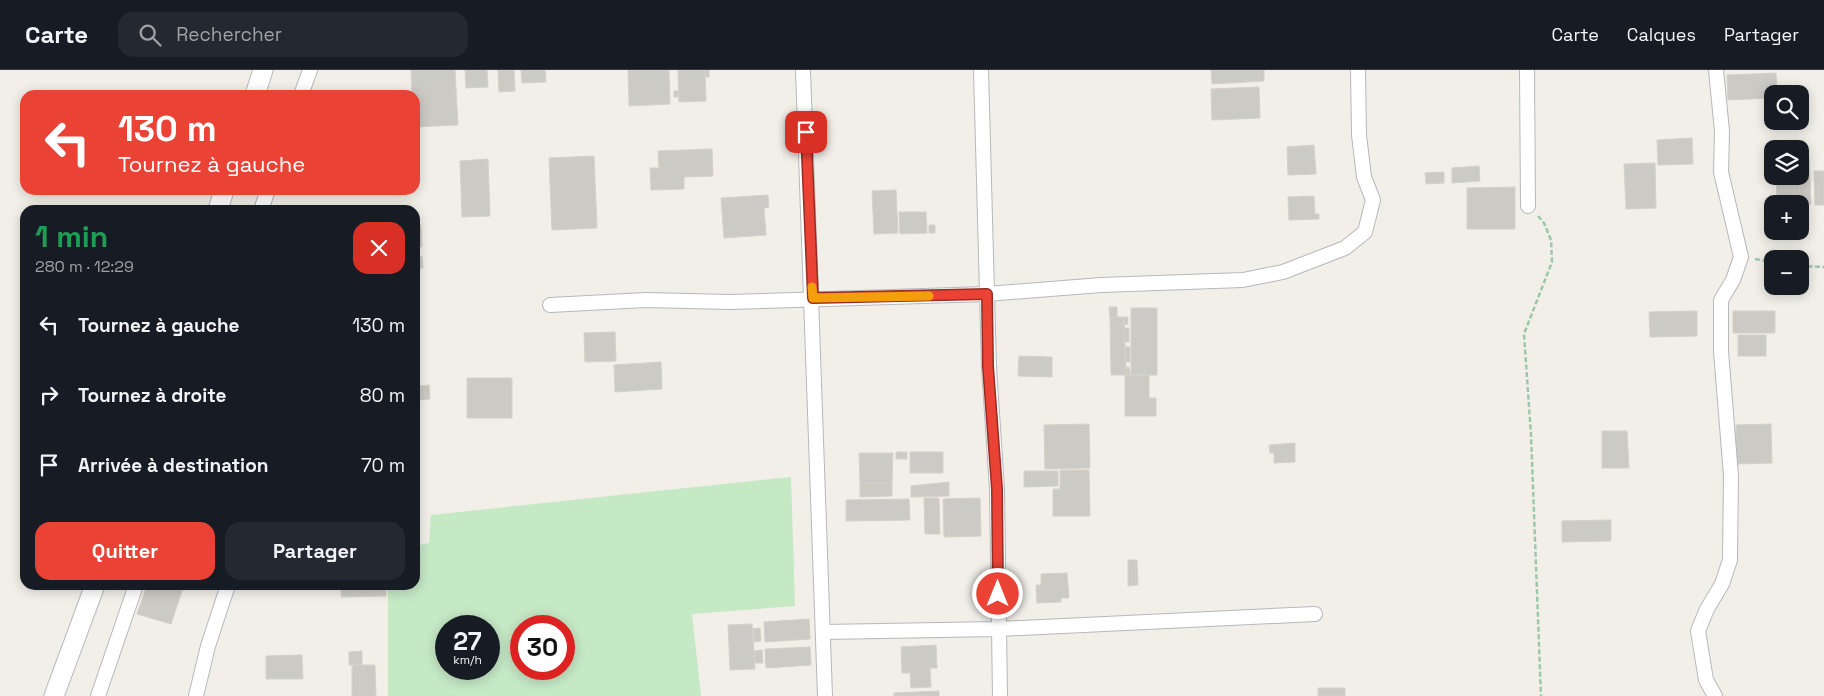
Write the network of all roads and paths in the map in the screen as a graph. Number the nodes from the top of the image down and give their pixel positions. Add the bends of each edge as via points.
1 (263, 70) edge
2 (310, 70) edge
3 (804, 70) edge
4 (981, 70) edge
5 (1358, 70) edge
6 (1527, 70) edge
7 (1716, 70) edge
8 (257, 90) edge
9 (303, 90) edge
10 (1528, 206) joint
11 (1741, 257) junction
12 (1764, 261) edge
13 (1809, 267) edge
14 (1824, 268) edge
15 (987, 294) junction
16 (813, 298) junction
17 (550, 305) dead end
18 (93, 590) edge
19 (134, 590) edge
20 (226, 590) edge
21 (1315, 614) dead end
22 (998, 629) junction
23 (823, 632) junction
24 (54, 696) edge
25 (98, 696) edge
26 (196, 696) edge
27 (826, 696) edge
28 (1000, 696) edge
29 (1541, 696) edge
30 (1715, 696) edge

1 - 8 main road
2 - 9 street
3 - 16 street
4 - 15 street
5 - 15 street via 1359,135 1364,177 1373,200 1365,232 1345,248 1282,272 1243,280 1101,285
6 - 10 street
7 - 11 street via 1722,131 1721,172
10 - 29 path via 1544,223 1551,240 1552,262 1524,334
11 - 12 path
11 - 30 street via 1721,300 1721,351 1731,476 1730,560 1722,584 1698,631 1706,680
13 - 14 path
15 - 16 street
15 - 22 street via 988,366 997,489
16 - 17 street
16 - 23 street via 813,382 820,490
18 - 24 main road
19 - 25 street
20 - 26 street
21 - 22 street
22 - 23 street
22 - 28 street
23 - 27 street

